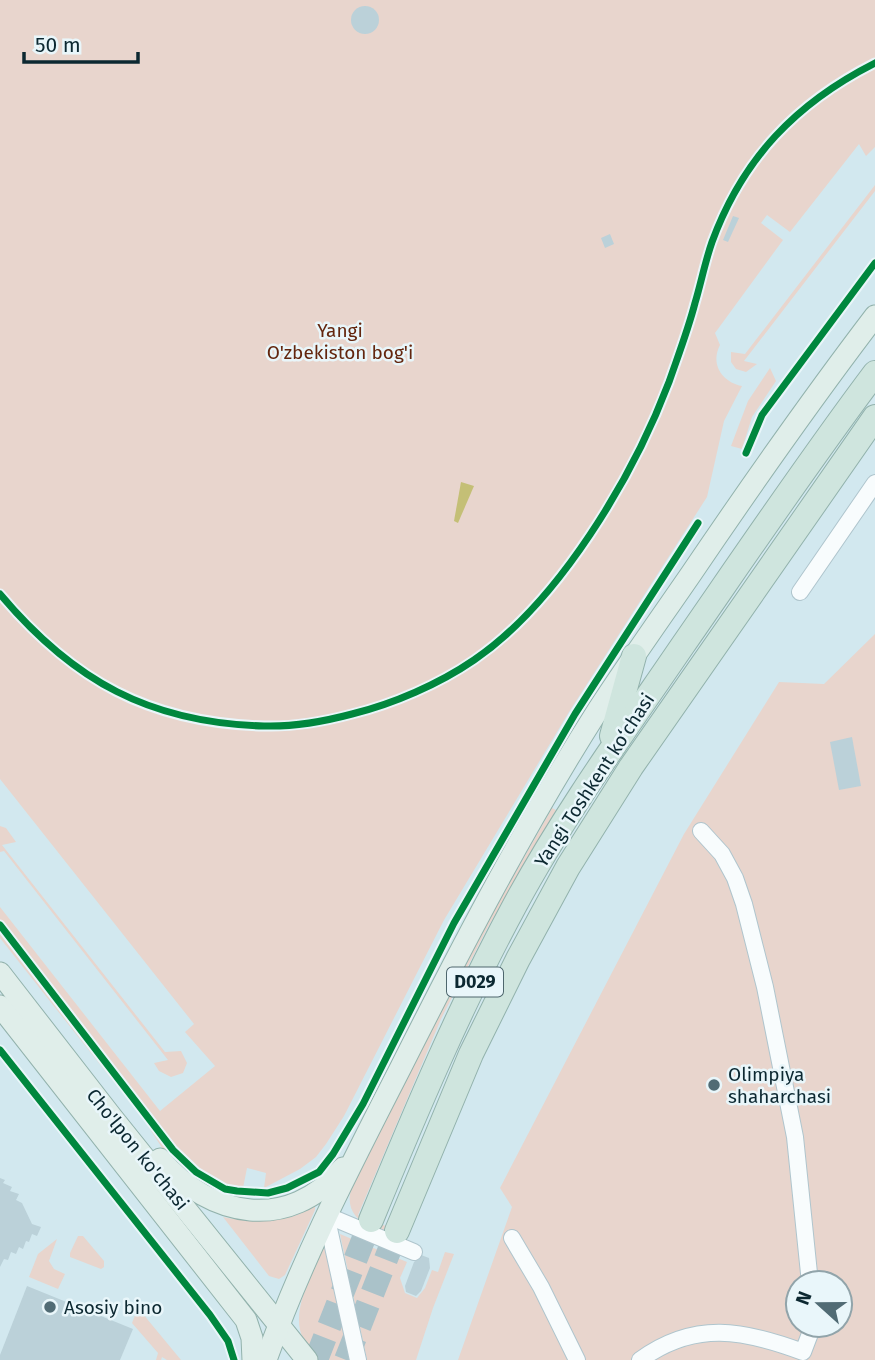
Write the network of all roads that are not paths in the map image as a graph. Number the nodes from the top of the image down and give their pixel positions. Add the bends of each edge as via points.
1 (875, 316) edge
2 (875, 373) edge
3 (875, 417) edge
4 (875, 483) edge
5 (800, 592) dead end
6 (634, 656) junction
7 (606, 757) junction
8 (701, 831) dead end
9 (0, 973) edge
10 (0, 1006) edge
11 (64, 1055) junction
12 (371, 1125) junction
13 (326, 1215) junction
14 (370, 1220) tunnel mouth
15 (397, 1231) tunnel mouth
16 (512, 1238) dead end
17 (414, 1252) dead end
18 (808, 1269) edge
19 (278, 1324) junction
20 (808, 1339) edge
21 (803, 1352) junction
22 (253, 1360) edge
23 (266, 1360) edge
24 (307, 1360) edge
25 (358, 1360) edge
26 (577, 1360) edge
27 (640, 1360) edge
28 (818, 1360) edge

1 - 6 main road
2 - 7 highway, Yangi Toshkent ko‘chasi / D029
3 - 15 highway, Yangi Toshkent ko‘chasi / D029 via 631,767 568,867 471,1054
4 - 5 lane
6 - 7 highway
6 - 12 main road via 521,839
7 - 14 highway, Yangi Toshkent ko‘chasi / D029 via 543,856 474,985
8 - 18 lane via 722,854 735,878 765,987 794,1137
9 - 11 main road, Cho'lpon ko'chasi
10 - 22 main road, Cho'lpon ko'chasi via 246,1320
11 - 12 main road via 182,1181 238,1208 279,1209 312,1196 341,1169
11 - 19 main road, Cho'lpon ko'chasi
12 - 13 main road
13 - 17 lane
13 - 19 main road
13 - 25 lane
16 - 26 lane
19 - 23 main road
19 - 24 main road, Cho'lpon ko'chasi
20 - 21 lane
21 - 27 lane via 748,1334 708,1333 668,1344
21 - 28 lane

